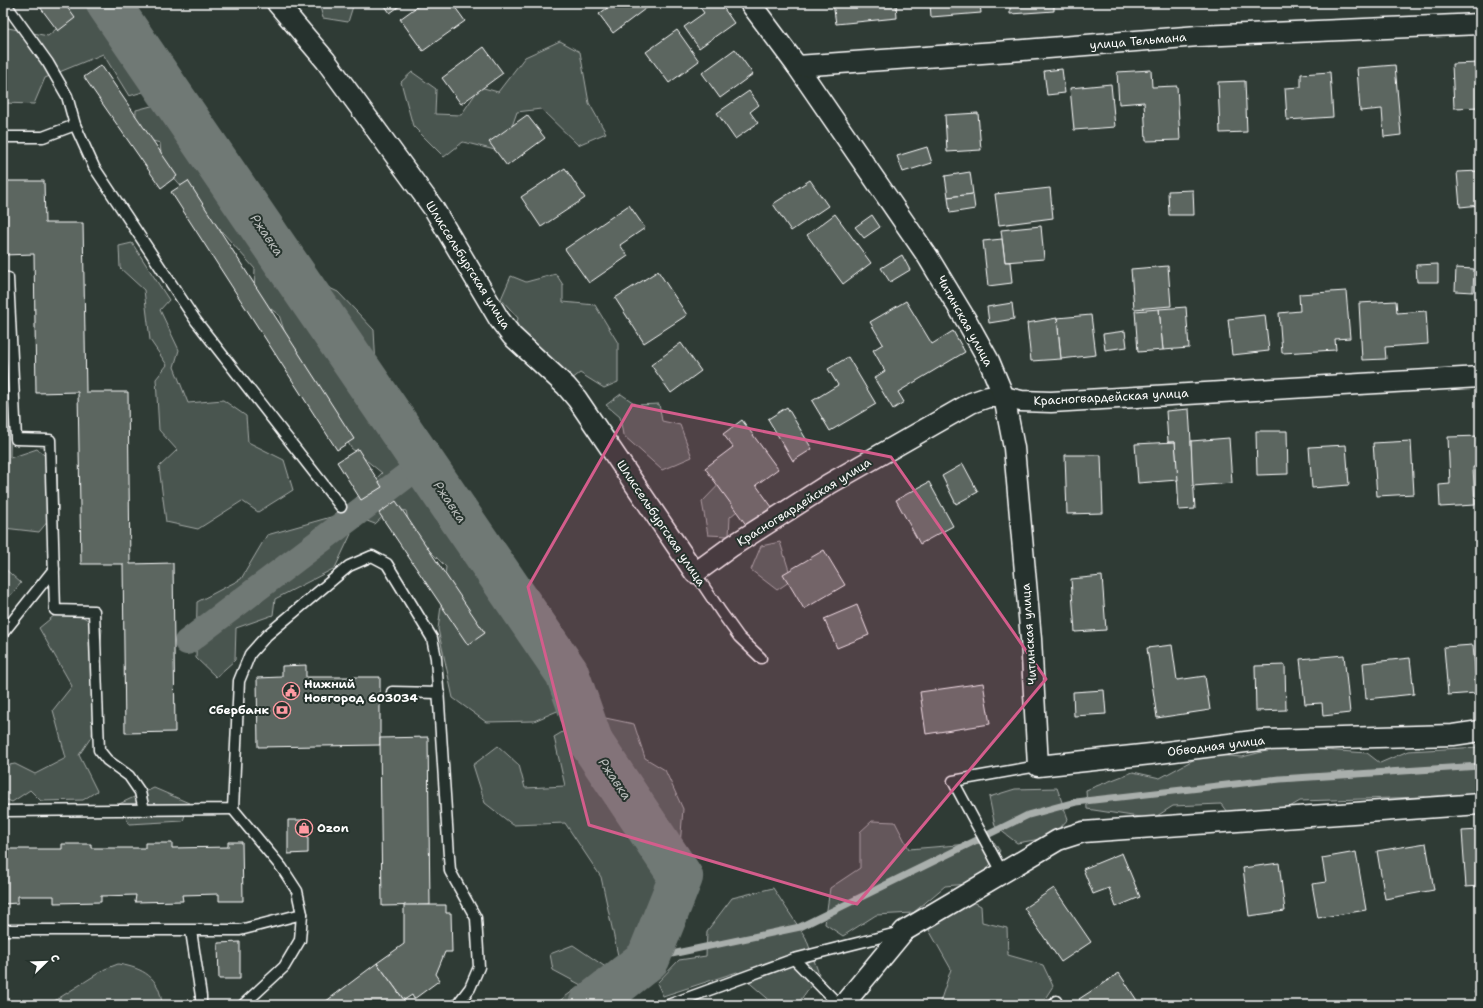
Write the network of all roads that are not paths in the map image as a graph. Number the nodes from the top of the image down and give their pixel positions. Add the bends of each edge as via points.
1 (5, 3) edge
2 (277, 3) edge
3 (750, 3) edge
4 (1480, 24) edge
5 (797, 66) junction
6 (75, 125) junction
7 (3, 137) edge
8 (3, 277) edge
9 (1480, 377) edge
10 (1004, 397) junction
11 (341, 507) dead end
12 (54, 569) junction
13 (695, 573) junction
14 (3, 633) edge
15 (761, 658) dead end
16 (392, 692) dead end
17 (439, 692) junction
18 (1480, 732) edge
19 (1038, 766) junction
20 (1480, 804) edge
21 (233, 809) junction
22 (144, 810) junction
23 (3, 811) edge
24 (995, 869) junction
25 (302, 914) junction
26 (3, 930) edge
27 (191, 931) junction
28 (904, 931) junction
29 (794, 959) junction
30 (201, 1005) edge
31 (243, 1005) edge
32 (457, 1005) edge
33 (668, 1005) edge
34 (839, 1005) edge
35 (843, 1005) edge

1 - 6 lane via 67,96
2 - 13 street, Шлиссельбургская улица via 326,61 434,209 499,319 512,336 577,399
3 - 5 street, Читинская улица
4 - 5 street, улица Тельмана via 1198,36
5 - 10 street, Читинская улица via 928,257 970,325
6 - 7 lane via 43,137
6 - 11 lane via 94,166 196,321
8 - 12 lane via 8,278 16,439 50,440
9 - 10 street, Красногвардейская улица via 1051,402 1022,401
10 - 13 street, Красногвардейская улица via 988,397 971,403 836,480 732,546
10 - 19 street, Читинская улица via 1014,448 1031,639
12 - 14 lane
12 - 22 lane via 55,610 94,611 99,750 133,781 140,792
13 - 15 lane, Шлиссельбургская улица via 739,637
16 - 17 lane
17 - 21 lane via 432,638 387,564 372,556 349,566 266,635 250,654 239,681
17 - 32 lane via 450,871 476,918 479,967 470,988
18 - 19 street, Обводная улица via 1453,735 1261,740
19 - 24 lane, Обводная улица via 953,781
20 - 24 street via 1083,832 1058,840
21 - 22 lane
21 - 25 lane via 282,868 297,891
22 - 23 lane
24 - 28 street
25 - 27 lane via 240,930
25 - 31 lane via 300,940 284,967
26 - 27 lane
27 - 30 lane
28 - 29 lane
28 - 35 street
29 - 33 lane
29 - 34 lane

